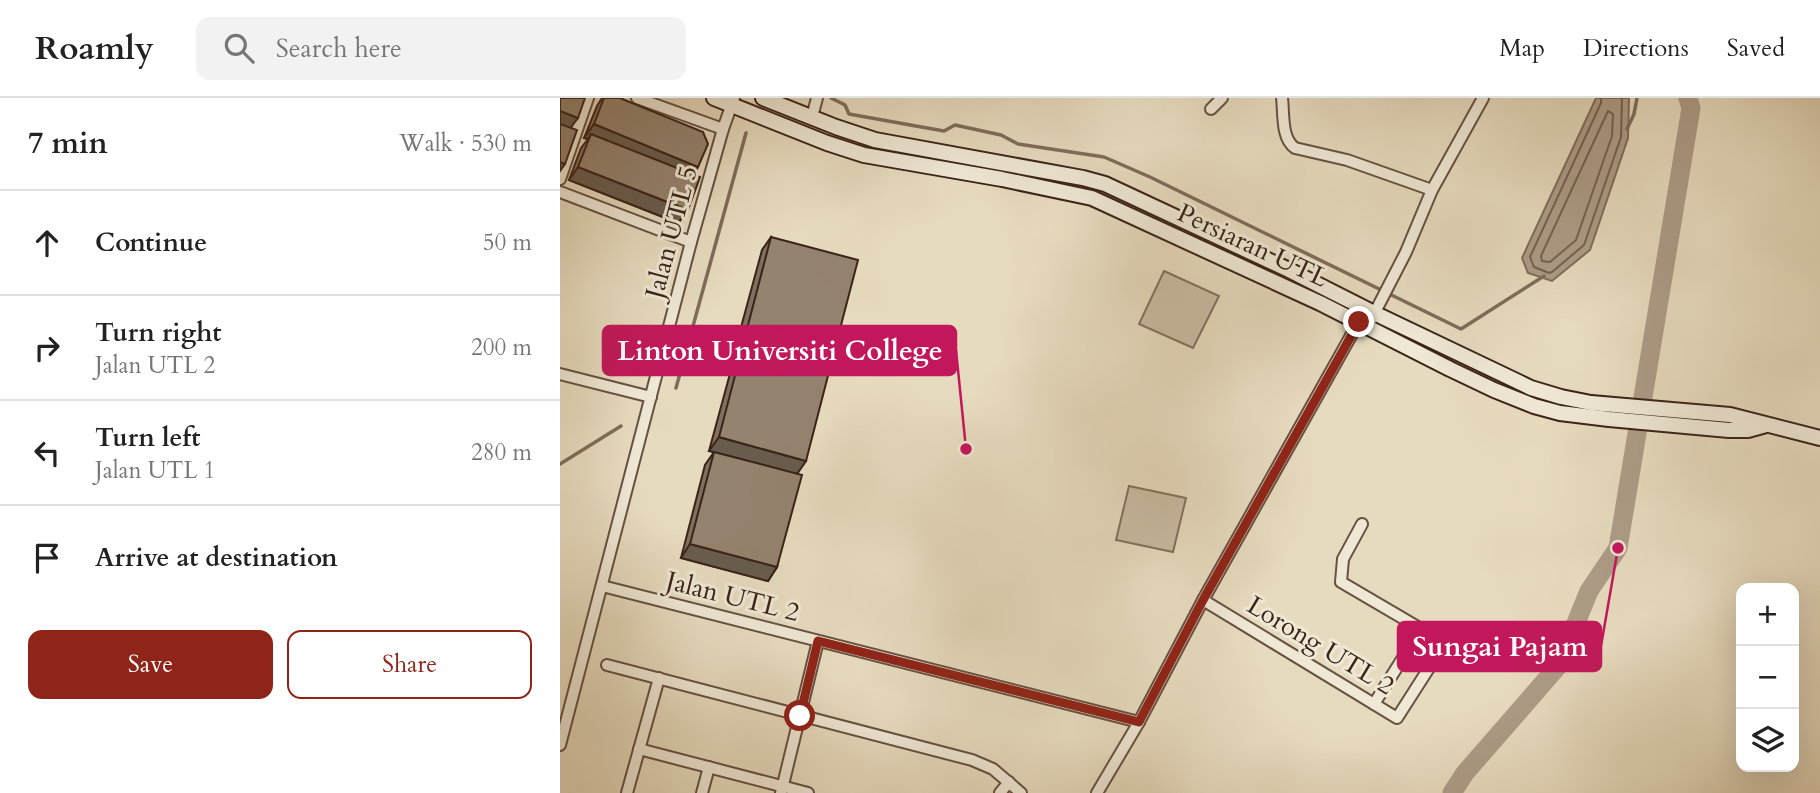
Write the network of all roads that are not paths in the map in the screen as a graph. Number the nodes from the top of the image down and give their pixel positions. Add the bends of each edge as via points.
1 (588, 98) edge
2 (638, 98) edge
3 (714, 98) edge
4 (763, 98) edge
5 (817, 98) edge
6 (1222, 98) edge
7 (1282, 98) edge
8 (1483, 98) edge
9 (733, 102) edge
10 (1211, 109) dead end
11 (812, 117) junction
12 (723, 129) junction
13 (560, 180) edge
14 (1432, 190) junction
15 (560, 192) edge
16 (691, 242) junction
17 (1370, 315) junction
18 (560, 374) edge
19 (651, 397) junction
20 (1674, 418) junction
21 (1767, 425) junction
22 (1816, 437) edge
23 (1362, 524) dead end
24 (602, 586) junction
25 (1203, 600) junction
26 (1421, 629) junction
27 (818, 641) junction
28 (1445, 643) junction
29 (1499, 645) dead end
30 (607, 666) dead end
31 (659, 678) junction
32 (1374, 704) junction
33 (800, 716) junction
34 (1139, 722) junction
35 (560, 745) edge
36 (639, 750) junction
37 (709, 767) junction
38 (1009, 782) junction
39 (781, 790) edge
40 (627, 793) edge
41 (702, 793) edge
42 (808, 793) edge
43 (1000, 793) edge
44 (1021, 793) edge
45 (1097, 793) edge

1 - 13 street
2 - 12 street
3 - 9 street, Persiaran UTL
4 - 11 street, Persiaran UTL
5 - 11 street
6 - 10 street
7 - 14 street via 1285,133 1295,148 1348,160
8 - 14 street
9 - 12 street, Jalan UTL 5
9 - 17 street, Persiaran UTL via 864,155 1092,198
11 - 17 street, Persiaran UTL via 875,140 1094,180 1289,270
12 - 16 street, Jalan UTL 5
14 - 17 street via 1406,252
15 - 16 street
16 - 19 street, Jalan UTL 5
17 - 20 street, Persiaran UTL via 1531,388 1611,412
17 - 25 street
18 - 19 street
19 - 24 street, Jalan UTL 5
20 - 21 street, Persiaran UTL via 1730,415
20 - 21 street, Persiaran UTL via 1748,430
21 - 22 street, Persiaran UTL
23 - 26 street via 1343,559 1341,582
24 - 27 street, Jalan UTL 2
24 - 35 street, Jalan UTL 5
25 - 32 street, Lorong UTL 2
25 - 34 street
26 - 28 street
26 - 32 street
27 - 33 street
27 - 34 street, Jalan UTL 2
28 - 29 street via 1466,629
28 - 32 street, Lorong UTL 2 via 1396,718
30 - 31 street
31 - 33 street
31 - 36 street
33 - 38 street via 984,763
33 - 39 street
34 - 45 street
36 - 37 street
36 - 40 street
37 - 39 street
37 - 41 street
38 - 43 street
38 - 44 street
39 - 42 street

